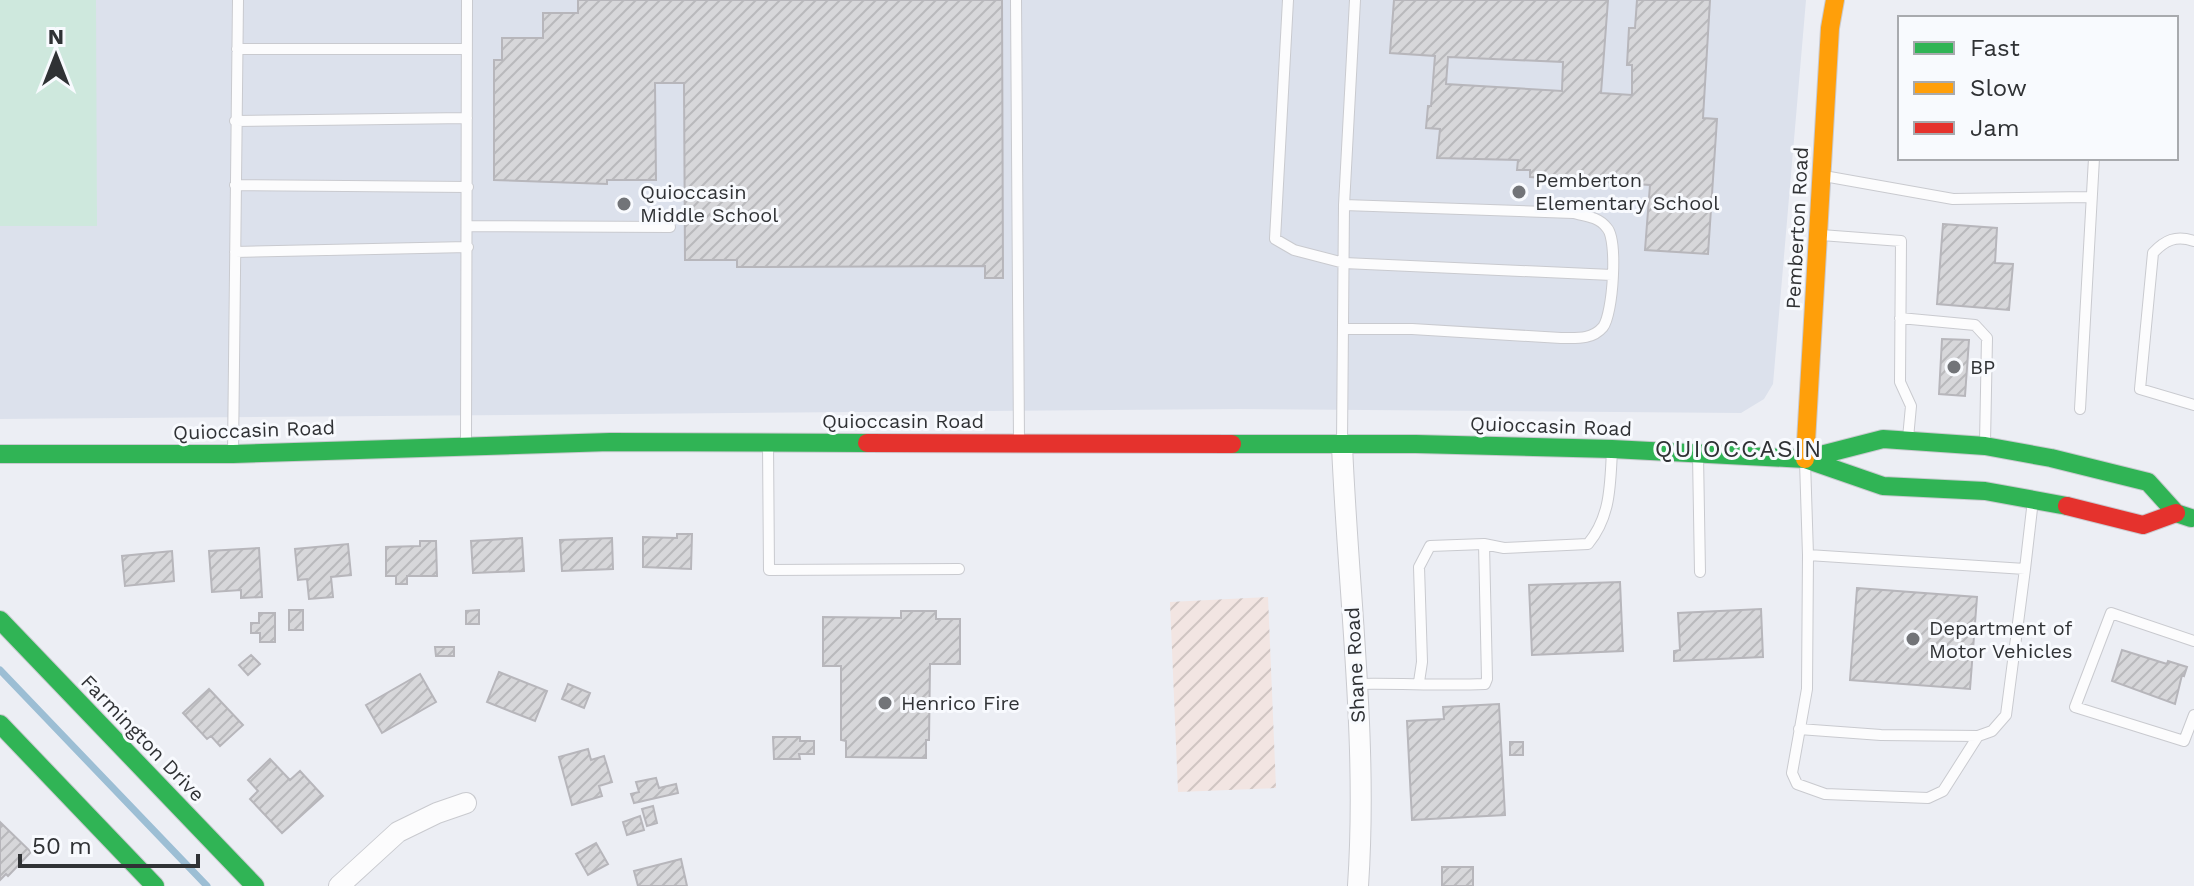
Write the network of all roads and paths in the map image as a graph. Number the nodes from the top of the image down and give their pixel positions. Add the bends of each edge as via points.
1 (238, 0) edge
2 (467, 0) edge
3 (1016, 0) edge
4 (1288, 0) edge
5 (1355, 0) edge
6 (1835, 0) edge
7 (237, 49) junction
8 (467, 49) junction
9 (467, 118) junction
10 (235, 121) junction
11 (2094, 160) edge
12 (1822, 176) junction
13 (235, 185) junction
14 (468, 187) junction
15 (2090, 197) junction
16 (1344, 205) junction
17 (468, 226) junction
18 (670, 227) dead end
19 (1819, 235) junction
20 (2194, 241) edge
21 (468, 247) junction
22 (235, 252) junction
23 (1344, 263) junction
24 (1612, 275) junction
25 (1900, 318) junction
26 (1344, 329) junction
27 (2194, 405) edge
28 (2080, 409) dead end
29 (1908, 440) junction
30 (768, 442) junction
31 (1019, 443) junction
32 (466, 445) junction
33 (1342, 445) junction
34 (1985, 446) junction
35 (1612, 449) junction
36 (1698, 453) junction
37 (0, 454) edge
38 (233, 454) junction
39 (1805, 459) junction
40 (2033, 500) junction
41 (2185, 516) edge
42 (1484, 544) junction
43 (1808, 555) junction
44 (959, 569) dead end
45 (2025, 569) junction
46 (1700, 572) dead end
47 (0, 620) edge
48 (2194, 641) edge
49 (1419, 682) junction
50 (1356, 684) junction
51 (2194, 715) edge
52 (0, 724) edge
53 (1799, 729) junction
54 (1978, 736) junction
55 (466, 803) dead end
56 (155, 886) edge
57 (255, 886) edge
58 (339, 886) edge
59 (1358, 886) edge

1 - 7 lane
2 - 8 lane
3 - 31 lane
4 - 23 lane via 1275,239 1294,250
5 - 16 lane
6 - 12 main road, Pemberton Road
7 - 8 lane
7 - 10 lane
8 - 9 lane
9 - 10 lane
9 - 14 lane
10 - 13 lane
11 - 15 lane
12 - 15 lane via 1953,199
12 - 19 main road, Pemberton Road
13 - 14 lane
13 - 22 lane
14 - 17 lane
15 - 28 lane
16 - 23 lane
16 - 24 lane via 1588,216 1611,233
17 - 18 lane
17 - 21 lane
19 - 25 lane via 1901,241
19 - 39 main road, Pemberton Road
20 - 27 lane via 2172,239 2153,253 2140,389
21 - 22 lane
21 - 32 lane
22 - 38 lane
23 - 24 lane
23 - 26 lane
24 - 26 lane via 1603,327 1581,338
25 - 29 lane via 1900,382 1911,406
25 - 34 lane via 1975,325 1987,338
26 - 33 lane
29 - 34 main road, Quioccasin Road
29 - 39 main road, Quioccasin Road via 1883,439
30 - 31 main road, Quioccasin Road
30 - 32 main road, Quioccasin Road
30 - 44 lane via 769,570
31 - 33 main road, Quioccasin Road
32 - 38 main road, Quioccasin Road
33 - 35 main road, Quioccasin Road
33 - 50 street, Shane Road
34 - 41 main road, Quioccasin Road via 2148,482
35 - 36 main road, Quioccasin Road
35 - 42 lane via 1609,502 1588,544
36 - 39 main road, Quioccasin Road
36 - 46 lane
37 - 38 main road, Quioccasin Road
39 - 40 main road, Quioccasin Road via 1883,486 1985,491
39 - 43 lane
40 - 41 main road, Quioccasin Road via 2143,525
40 - 45 lane
42 - 49 lane via 1430,546 1419,567
42 - 49 lane via 1485,684 1437,687
43 - 45 lane
43 - 53 lane via 1807,689
45 - 54 lane via 2006,715 1992,731
47 - 57 main road, Farmington Drive
48 - 51 lane via 2111,613 2075,707 2184,741
49 - 50 lane
50 - 59 street, Shane Road via 1362,828
52 - 56 main road
53 - 54 lane
53 - 54 lane via 1792,773 1797,784 1825,794 1859,797 1928,798 1943,791
55 - 58 street via 398,832

